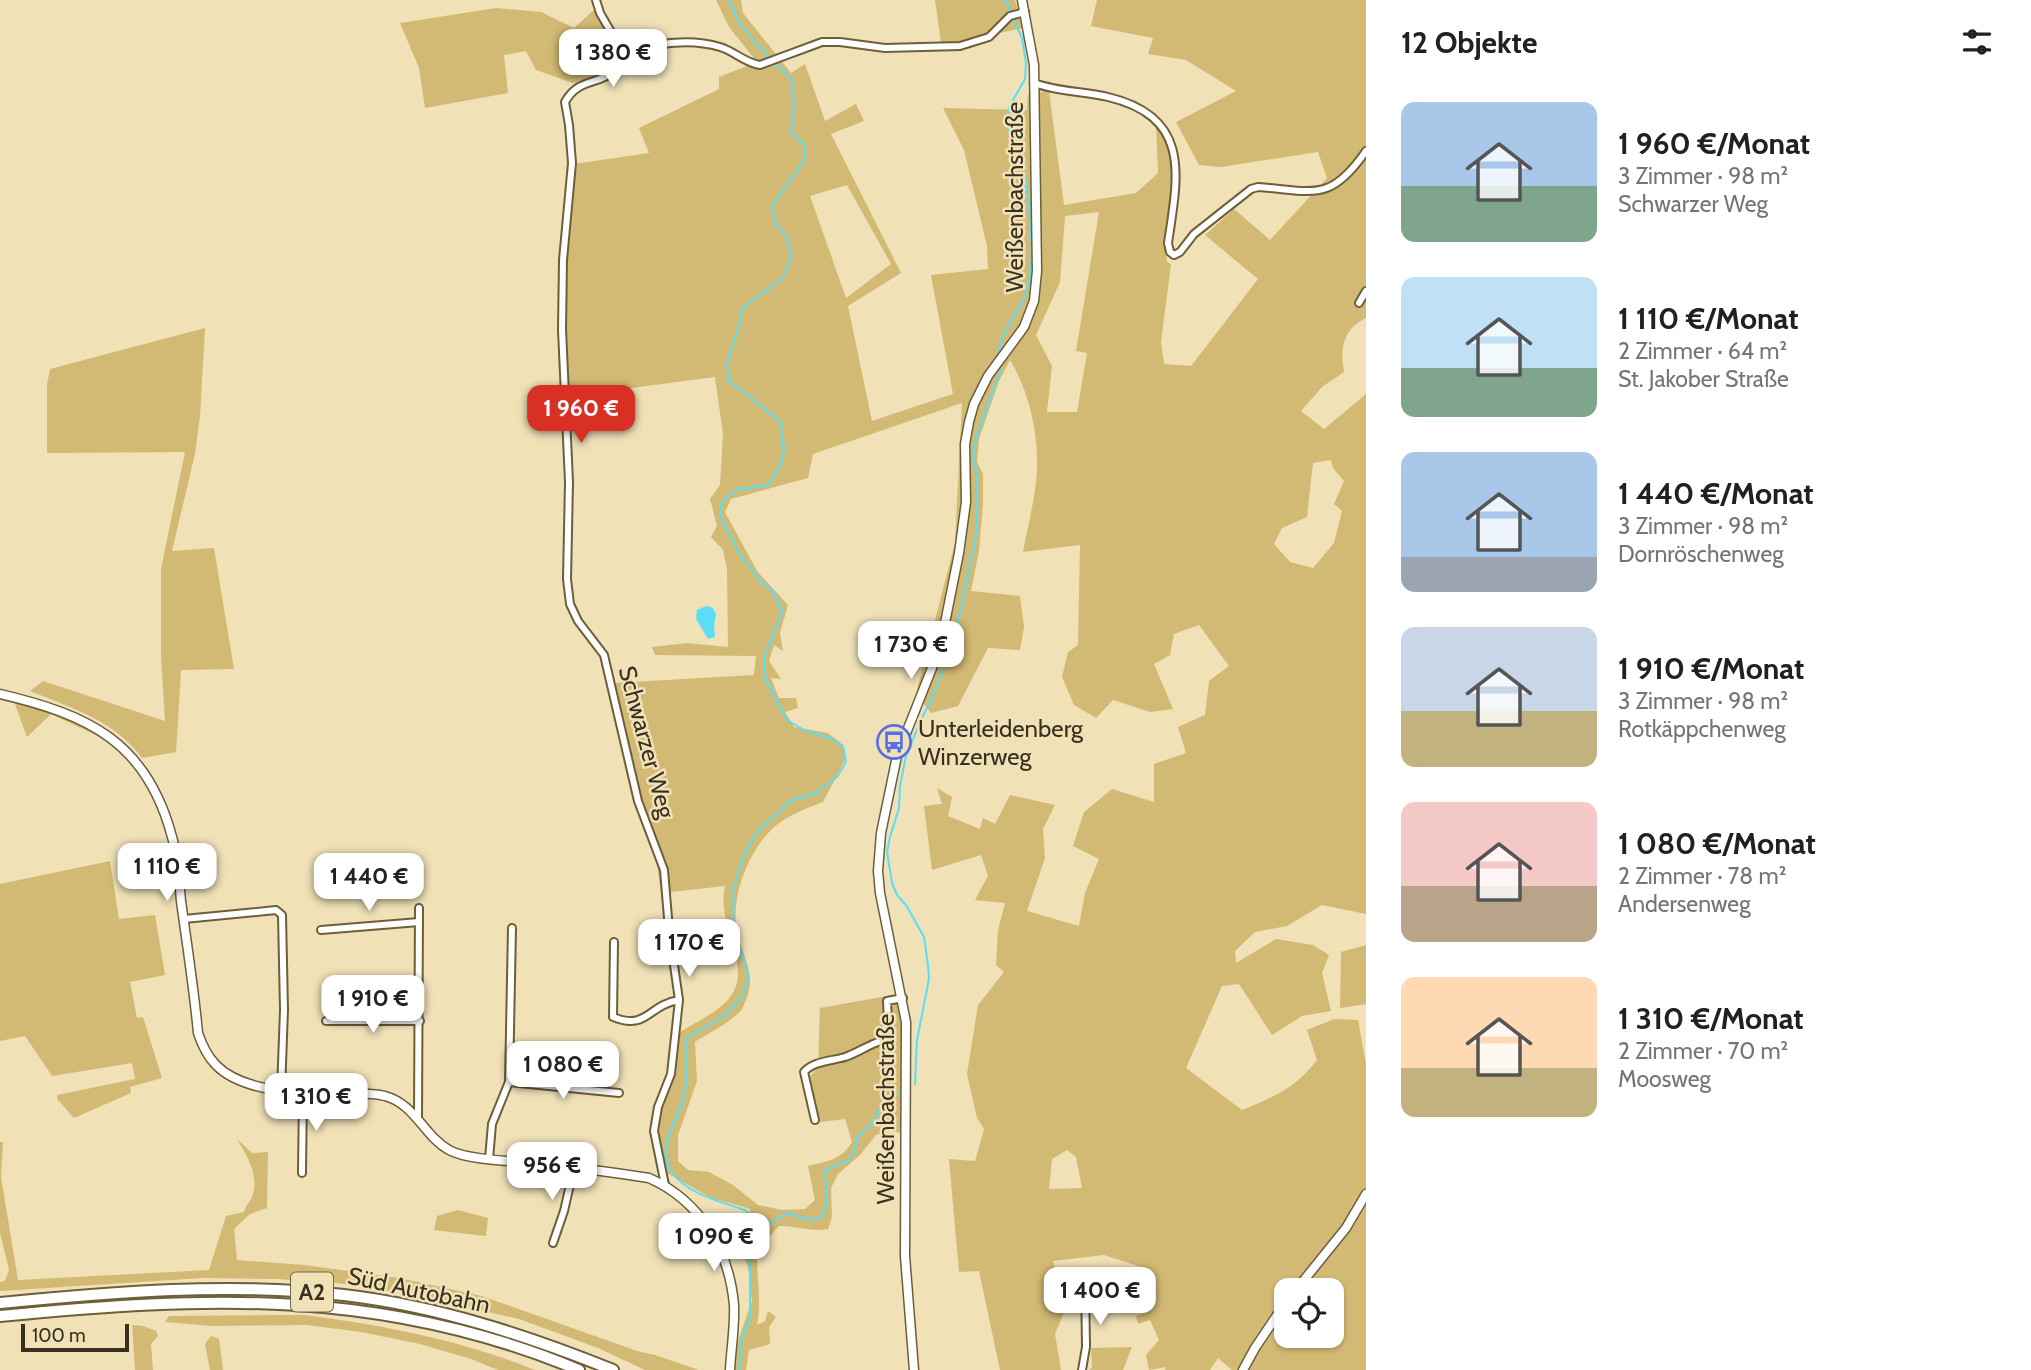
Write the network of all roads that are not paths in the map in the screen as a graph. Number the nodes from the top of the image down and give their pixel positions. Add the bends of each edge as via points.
1 (596, 0) edge
2 (1022, 0) edge
3 (1025, 12) junction
4 (622, 51) junction
5 (1034, 83) junction
6 (1366, 151) edge
7 (1366, 291) edge
8 (1359, 303) dead end
9 (0, 694) edge
10 (419, 908) dead end
11 (184, 919) junction
12 (419, 922) junction
13 (512, 928) dead end
14 (321, 930) dead end
15 (614, 942) dead end
16 (903, 998) junction
17 (679, 1000) junction
18 (326, 1021) dead end
19 (420, 1021) junction
20 (509, 1082) junction
21 (281, 1091) junction
22 (619, 1093) dead end
23 (303, 1094) junction
24 (418, 1120) junction
25 (815, 1120) dead end
26 (489, 1158) junction
27 (574, 1167) junction
28 (302, 1173) dead end
29 (665, 1185) junction
30 (1366, 1194) edge
31 (552, 1243) dead end
32 (1306, 1278) edge
33 (1085, 1282) dead end
34 (0, 1303) edge
35 (0, 1317) edge
36 (1274, 1320) edge
37 (579, 1370) edge
38 (613, 1370) edge
39 (730, 1370) edge
40 (914, 1370) edge
41 (1082, 1370) edge
42 (1243, 1370) edge

1 - 4 street
2 - 3 main road, Weißenbachstraße
3 - 4 street via 1012,15 989,37 960,46 885,48 832,42 768,64 753,64 722,47 684,42
3 - 5 main road, Weißenbachstraße
4 - 17 street, Schwarzer Weg via 615,70 575,89 565,103 572,163 562,330 569,482 567,579 578,621 604,655 638,801 664,870
5 - 6 street via 1128,102 1165,129 1175,160 1168,243 1174,255 1251,189 1330,188 1345,179
5 - 16 main road, Weißenbachstraße via 1034,301 1024,327 988,376 974,404 965,444 966,502 945,623 897,756 881,832 880,893
7 - 8 street
9 - 11 main road via 77,716 131,755 156,790 166,816
10 - 12 street
11 - 21 main road via 204,1050 228,1074
11 - 21 street via 276,910 282,915
12 - 14 street
12 - 19 street
13 - 20 street
15 - 17 street via 613,1017 639,1021 667,1002
16 - 25 street via 887,1002 888,1021 881,1041 849,1056 809,1066 804,1072
16 - 40 main road, Weißenbachstraße via 907,1044 905,1256
17 - 29 street, Schwarzer Weg via 671,1074 657,1107 654,1132
18 - 19 street
19 - 24 street
20 - 22 street
20 - 26 street via 492,1124
21 - 23 main road
23 - 24 main road via 385,1096 398,1101
23 - 28 street
24 - 26 main road via 451,1151
26 - 27 main road
27 - 29 main road via 649,1178
27 - 31 street
29 - 39 main road via 702,1218 729,1273 734,1308
30 - 32 main road
33 - 41 street
34 - 38 highway, Süd Autobahn / A2 via 185,1290 344,1295 481,1323
35 - 37 highway, Süd Autobahn / A2 via 186,1302 331,1307 465,1331
36 - 42 main road

